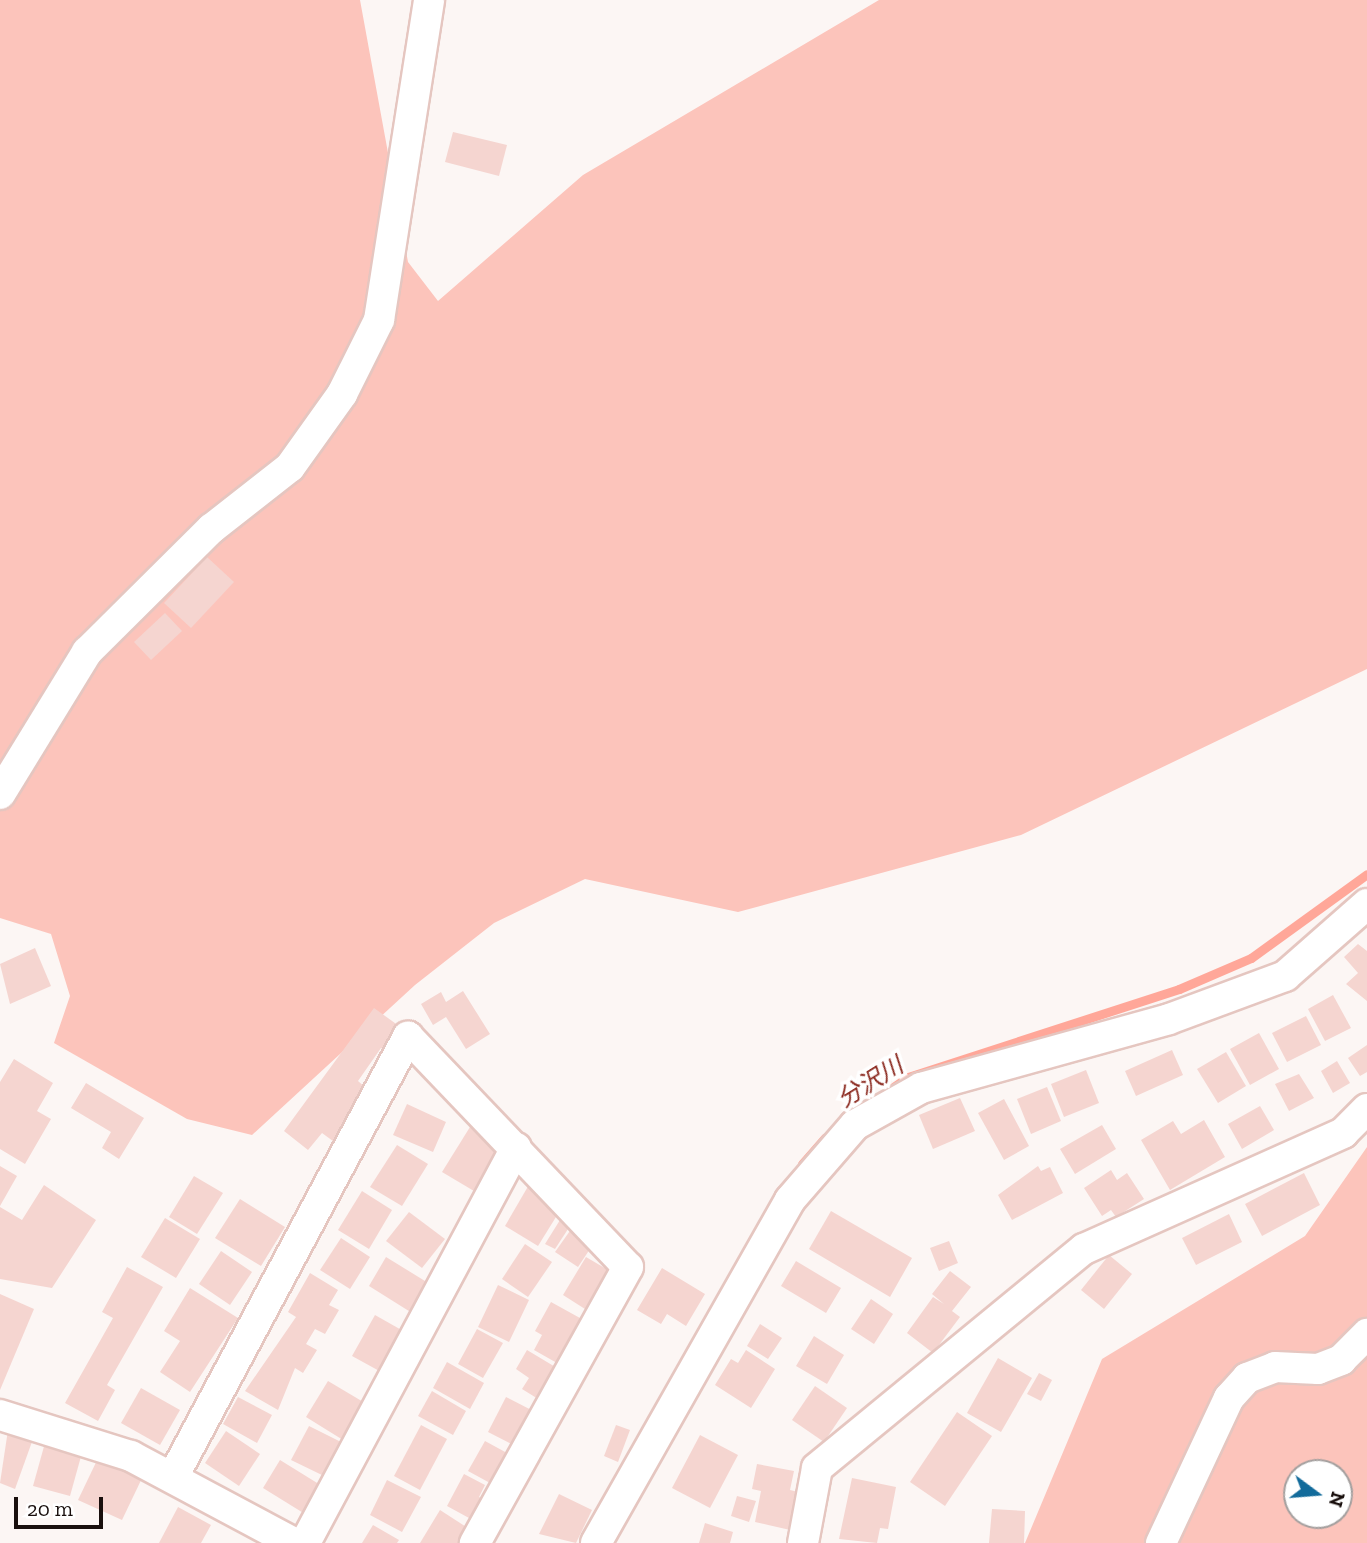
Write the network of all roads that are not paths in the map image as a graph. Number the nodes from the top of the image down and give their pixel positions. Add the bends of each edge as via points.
1 (429, 0) edge
2 (0, 794) edge
3 (1367, 904) edge
4 (1367, 1109) edge
5 (516, 1148) junction
6 (1367, 1334) edge
7 (0, 1415) edge
8 (174, 1475) junction
9 (294, 1543) edge
10 (304, 1543) edge
11 (475, 1543) edge
12 (596, 1543) edge
13 (803, 1543) edge
14 (1161, 1543) edge

1 - 2 street via 379,320 342,394 290,467 211,530 87,652
3 - 12 street via 1285,976 1169,1019 920,1088 855,1125 790,1200
4 - 13 street via 1343,1133 1084,1249 817,1468
5 - 8 street via 408,1037
5 - 10 street
5 - 11 street via 628,1268
6 - 14 street via 1341,1360 1318,1369 1275,1367 1247,1378 1229,1398
7 - 8 street
8 - 9 street

